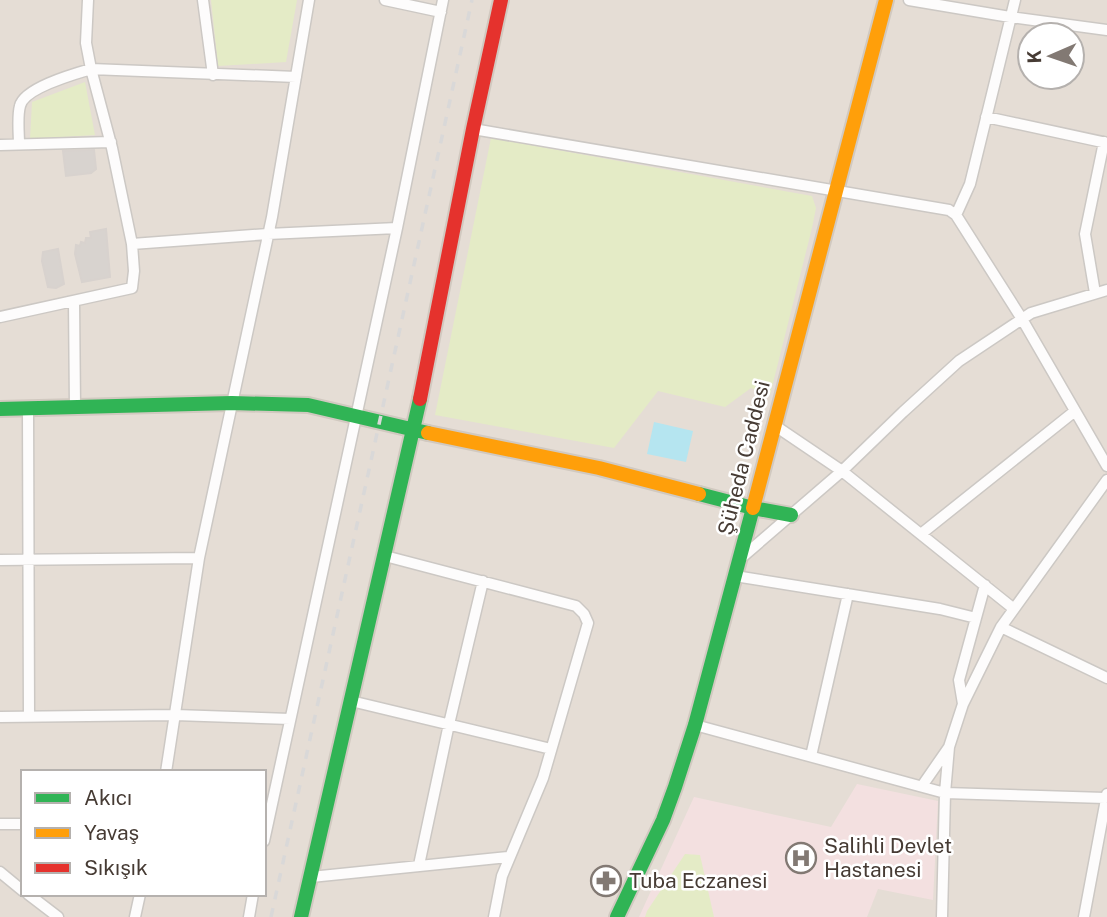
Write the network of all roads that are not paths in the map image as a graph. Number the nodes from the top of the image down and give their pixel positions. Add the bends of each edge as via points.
1 (88, 0) edge
2 (203, 0) edge
3 (309, 0) edge
4 (385, 0) edge
5 (443, 0) edge
6 (501, 0) edge
7 (886, 0) edge
8 (909, 0) edge
9 (1015, 0) edge
10 (441, 12) junction
11 (1010, 17) junction
12 (1107, 30) edge
13 (91, 69) junction
14 (213, 75) junction
15 (296, 77) junction
16 (986, 117) junction
17 (473, 129) junction
18 (111, 142) junction
19 (1106, 142) edge
20 (0, 145) edge
21 (19, 145) junction
22 (836, 191) junction
23 (956, 215) junction
24 (397, 228) junction
25 (268, 234) junction
26 (132, 244) junction
27 (1107, 290) edge
28 (1095, 293) junction
29 (74, 301) junction
30 (0, 317) edge
31 (1021, 319) junction
32 (232, 403) junction
33 (75, 407) junction
34 (28, 408) junction
35 (0, 409) edge
36 (1075, 411) junction
37 (357, 416) junction
38 (774, 425) junction
39 (414, 430) junction
40 (1107, 466) edge
41 (842, 471) junction
42 (1107, 480) edge
43 (752, 508) junction
44 (791, 516) junction
45 (921, 534) junction
46 (385, 556) junction
47 (200, 558) junction
48 (740, 559) junction
49 (0, 560) edge
50 (28, 560) junction
51 (735, 576) junction
52 (484, 582) junction
53 (985, 586) junction
54 (848, 594) junction
55 (1014, 608) junction
56 (976, 618) junction
57 (1001, 627) junction
58 (1107, 677) edge
59 (351, 701) junction
60 (963, 705) junction
61 (175, 715) junction
62 (0, 717) edge
63 (29, 717) junction
64 (290, 719) junction
65 (449, 724) junction
66 (695, 725) junction
67 (949, 747) junction
68 (551, 749) junction
69 (811, 756) junction
70 (166, 770) edge
71 (922, 786) junction
72 (945, 793) junction
73 (1106, 795) edge
74 (0, 824) edge
75 (21, 824) edge
76 (266, 832) edge
77 (509, 857) junction
78 (419, 866) junction
79 (0, 872) edge
80 (311, 877) junction
81 (21, 889) edge
82 (31, 896) edge
83 (140, 896) edge
84 (253, 896) edge
85 (56, 916) edge
86 (135, 917) edge
87 (248, 917) edge
88 (301, 917) edge
89 (494, 917) edge
90 (617, 917) edge
91 (942, 917) edge
92 (1084, 917) edge

1 - 13 street via 86,43
2 - 14 street
3 - 15 street
4 - 10 street
5 - 10 street
6 - 17 street
7 - 22 street, Şüheda Caddesi
8 - 11 street
9 - 11 street
10 - 24 street
11 - 12 street
11 - 16 street
13 - 14 street
13 - 18 street
13 - 21 street via 27,94 20,105
14 - 15 street
15 - 25 street
16 - 19 street
16 - 23 street via 970,184
17 - 22 street
17 - 39 street
18 - 21 street
18 - 26 street
19 - 28 street via 1085,234
20 - 21 street
22 - 23 street via 949,210
22 - 38 street, Şüheda Caddesi
23 - 31 street
24 - 25 street
24 - 37 street
25 - 26 street
25 - 32 street
26 - 29 street via 132,288
27 - 28 street
28 - 31 street
29 - 30 street
29 - 33 street
31 - 36 street
31 - 41 street via 959,361
32 - 33 street
32 - 37 street via 309,405
32 - 47 street
33 - 34 street
34 - 35 street
34 - 50 street
36 - 40 street
36 - 45 street
37 - 39 street
37 - 64 street
38 - 41 street
38 - 43 street, Şüheda Caddesi
39 - 43 street via 599,468
39 - 46 street
41 - 44 street
41 - 45 street
42 - 55 street
43 - 44 street
43 - 48 street, Şüheda Caddesi
44 - 48 street
45 - 53 street
46 - 52 street
46 - 59 street
47 - 50 street
47 - 61 street
48 - 51 street, Şüheda Caddesi
49 - 50 street
50 - 63 street
51 - 54 street
51 - 66 street, Şüheda Caddesi
52 - 65 street
52 - 68 street via 576,606 588,623
53 - 55 street
53 - 56 street
54 - 56 street
54 - 69 street
55 - 57 street
56 - 60 street via 960,680
57 - 58 street
57 - 60 street
59 - 65 street
59 - 80 street
60 - 67 street
61 - 63 street
61 - 64 street
61 - 70 street
62 - 63 street
64 - 76 street
65 - 68 street
65 - 78 street
66 - 69 street
66 - 90 street, Şüheda Caddesi via 663,820
67 - 71 street
67 - 72 street
68 - 77 street
69 - 71 street
71 - 72 street
72 - 73 street
72 - 91 street
73 - 92 street
74 - 75 street
77 - 78 street
77 - 89 street
78 - 80 street
79 - 81 street
80 - 88 street
82 - 85 street
83 - 86 street
84 - 87 street

